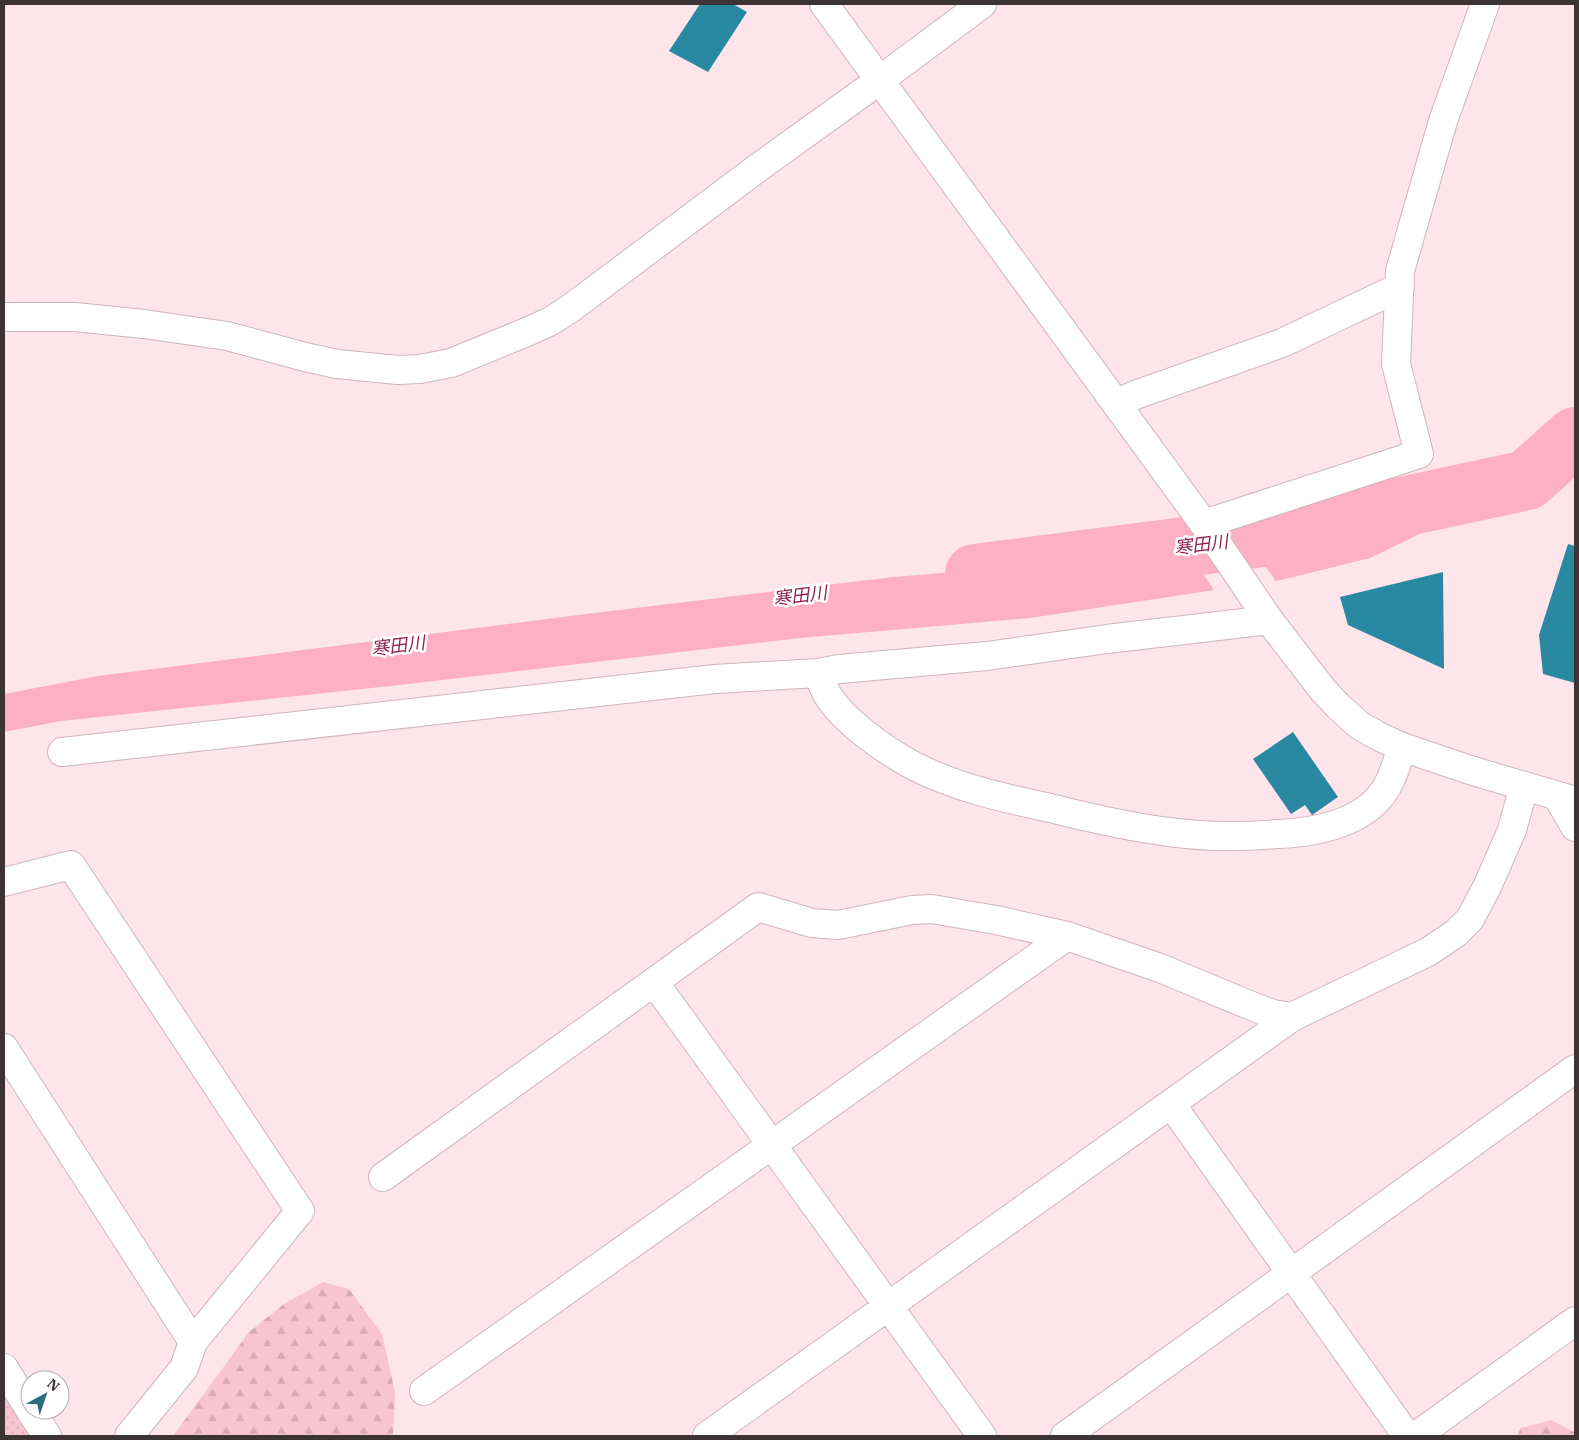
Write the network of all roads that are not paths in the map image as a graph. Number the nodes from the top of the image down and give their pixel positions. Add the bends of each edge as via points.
1 (824, 4) edge
2 (982, 4) edge
3 (1485, 4) edge
4 (880, 80) junction
5 (1400, 287) junction
6 (4, 317) edge
7 (1116, 403) junction
8 (1204, 524) junction
9 (1264, 612) junction
10 (818, 673) junction
11 (1402, 747) junction
12 (62, 752) dead end
13 (1524, 786) junction
14 (1566, 798) edge
15 (1575, 827) edge
16 (4, 882) edge
17 (1067, 936) junction
18 (654, 982) junction
19 (1292, 1017) junction
20 (4, 1048) edge
21 (1575, 1069) edge
22 (1171, 1104) junction
23 (772, 1146) junction
24 (383, 1177) dead end
25 (1291, 1274) junction
26 (888, 1306) junction
27 (1575, 1321) edge
28 (193, 1342) junction
29 (4, 1368) edge
30 (424, 1391) dead end
31 (20, 1394) edge
32 (37, 1420) edge
33 (47, 1436) edge
34 (129, 1436) edge
35 (707, 1436) edge
36 (982, 1436) edge
37 (1065, 1436) edge
38 (1407, 1436) edge
39 (1416, 1436) edge

1 - 4 street
2 - 4 street
3 - 5 street via 1443,121 1400,271
4 - 6 street via 551,321 451,363 420,369 368,368 305,357 227,336 75,317
4 - 7 street
5 - 7 street via 1282,343
5 - 8 street via 1396,364 1419,454
7 - 8 street
8 - 9 street
9 - 10 street via 987,656
9 - 11 street via 1338,706 1359,725
10 - 11 street via 828,695 850,720 893,754 934,775 990,794 1170,833 1257,836 1301,833 1334,826 1366,810 1386,789
10 - 12 street via 715,679
11 - 13 street
13 - 14 street
13 - 19 street via 1512,830 1486,887 1470,919 1456,933 1428,952
14 - 15 street
16 - 28 street via 71,866 300,1211
17 - 18 street via 932,909 838,925 812,924 758,907
17 - 19 street via 1160,968 1273,1014
17 - 23 street
18 - 23 street
18 - 24 street
19 - 22 street
20 - 28 street
21 - 25 street
22 - 25 street
22 - 26 street
23 - 26 street
23 - 30 street
25 - 37 street
25 - 38 street
26 - 35 street
26 - 36 street
27 - 39 street
28 - 34 street via 184,1368
29 - 31 street
32 - 33 street

